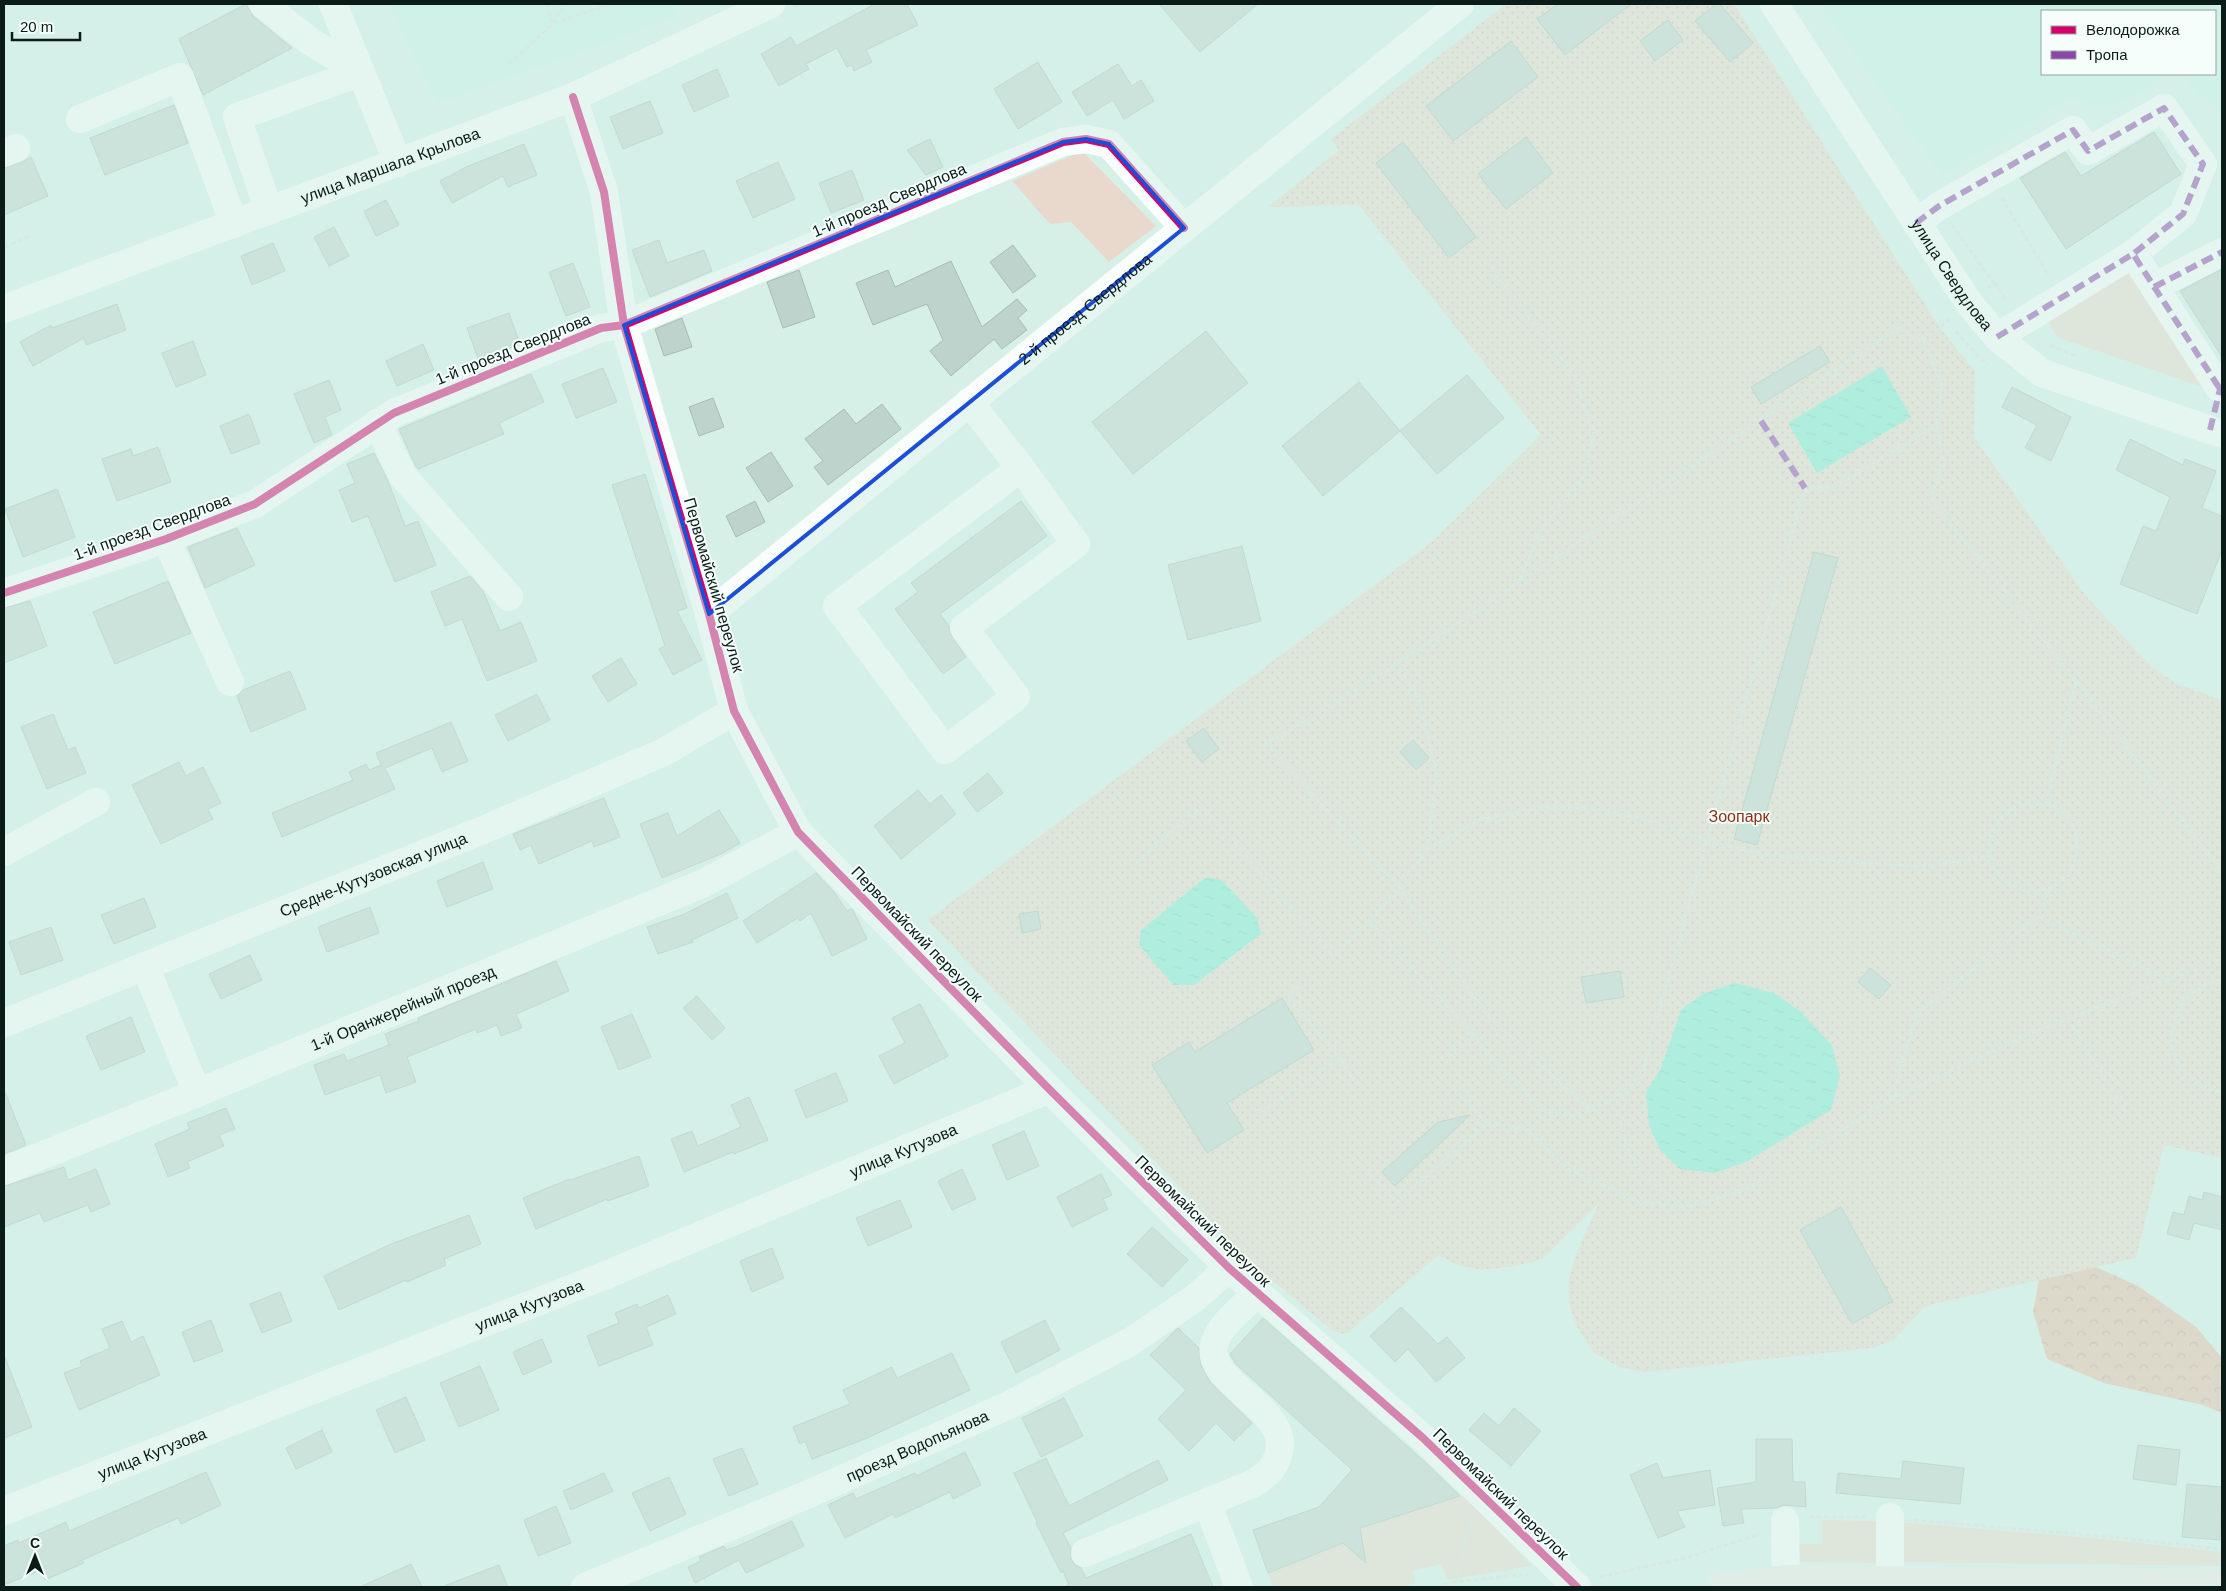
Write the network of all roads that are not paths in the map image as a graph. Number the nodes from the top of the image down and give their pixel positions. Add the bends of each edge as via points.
1 (263, 4) edge
2 (333, 4) edge
3 (770, 4) edge
4 (1460, 4) edge
5 (1774, 4) edge
6 (361, 72) junction
7 (573, 97) junction
8 (80, 119) dead end
9 (398, 163) junction
10 (269, 211) junction
11 (1916, 222) junction
12 (234, 224) junction
13 (1184, 228) junction
14 (2222, 252) edge
15 (2133, 254) junction
16 (2154, 287) junction
17 (4, 310) edge
18 (624, 325) junction
19 (1997, 337) junction
20 (2221, 388) edge
21 (969, 402) junction
22 (377, 423) junction
23 (2216, 432) edge
24 (1021, 468) junction
25 (166, 539) junction
26 (4, 593) edge
27 (509, 597) dead end
28 (709, 614) junction
29 (230, 682) dead end
30 (734, 711) junction
31 (96, 802) dead end
32 (798, 832) junction
33 (4, 852) edge
34 (145, 966) junction
35 (4, 1023) edge
36 (1049, 1090) junction
37 (197, 1093) junction
38 (4, 1171) edge
39 (1230, 1268) junction
40 (1257, 1293) junction
41 (1207, 1502) junction
42 (4, 1511) edge
43 (1890, 1518) dead end
44 (1785, 1521) dead end
45 (1085, 1553) dead end
46 (1890, 1579) junction
47 (1786, 1583) edge
48 (2222, 1584) edge
49 (585, 1587) edge
50 (1239, 1587) edge
51 (1577, 1587) edge
52 (1722, 1587) edge

1 - 6 street via 308,40
2 - 6 street
3 - 7 street, улица Маршала Крылова
4 - 13 street, 2-й проезд Свердлова
5 - 11 street, улица Свердлова
6 - 9 street
6 - 10 street via 237,117
7 - 9 street, улица Маршала Крылова
7 - 18 street, Первомайский переулок via 604,192
8 - 12 street via 180,77
9 - 10 street, улица Маршала Крылова
10 - 12 street, улица Маршала Крылова
11 - 15 street via 2073,130 2088,150 2164,108 2203,164 2183,214
11 - 19 street, улица Свердлова via 1969,303
12 - 17 street, улица Маршала Крылова
13 - 18 street, 1-й проезд Свердлова via 1109,144 1086,139 1063,142
13 - 21 street, 2-й проезд Свердлова
14 - 16 street
15 - 16 street
15 - 19 street
16 - 20 street
18 - 22 street, 1-й проезд Свердлова via 601,328 394,413
18 - 28 street, Первомайский переулок
19 - 23 street, улица Свердлова via 2042,373
20 - 23 street
21 - 24 street
21 - 28 street, 2-й проезд Свердлова
22 - 25 street, 1-й проезд Свердлова via 255,504
22 - 27 street via 404,476
24 - 24 street via 1076,544 964,628 1016,696 945,750 837,606
25 - 26 street, 1-й проезд Свердлова
25 - 29 street
28 - 30 street, Первомайский переулок
30 - 32 street, Первомайский переулок
30 - 34 street, Средне-Кутузовская улица via 664,752 483,830
31 - 33 street
32 - 36 street, Первомайский переулок
32 - 37 street, 1-й Оранжерейный проезд via 704,883
34 - 35 street, Средне-Кутузовская улица
34 - 37 street
36 - 39 street, Первомайский переулок
36 - 42 street, улица Кутузова via 606,1275
37 - 38 street, 1-й Оранжерейный проезд
39 - 40 street, Первомайский переулок
39 - 49 street, проезд Водопьянова via 1196,1298 1130,1342 1009,1405 804,1496
40 - 41 street via 1220,1331 1214,1344 1215,1361 1218,1370 1266,1414 1278,1432 1280,1452 1272,1470 1254,1483
40 - 51 street, Первомайский переулок via 1423,1438
41 - 45 street
41 - 50 street
43 - 46 street
44 - 47 street
46 - 47 main road
46 - 48 main road
47 - 52 main road

